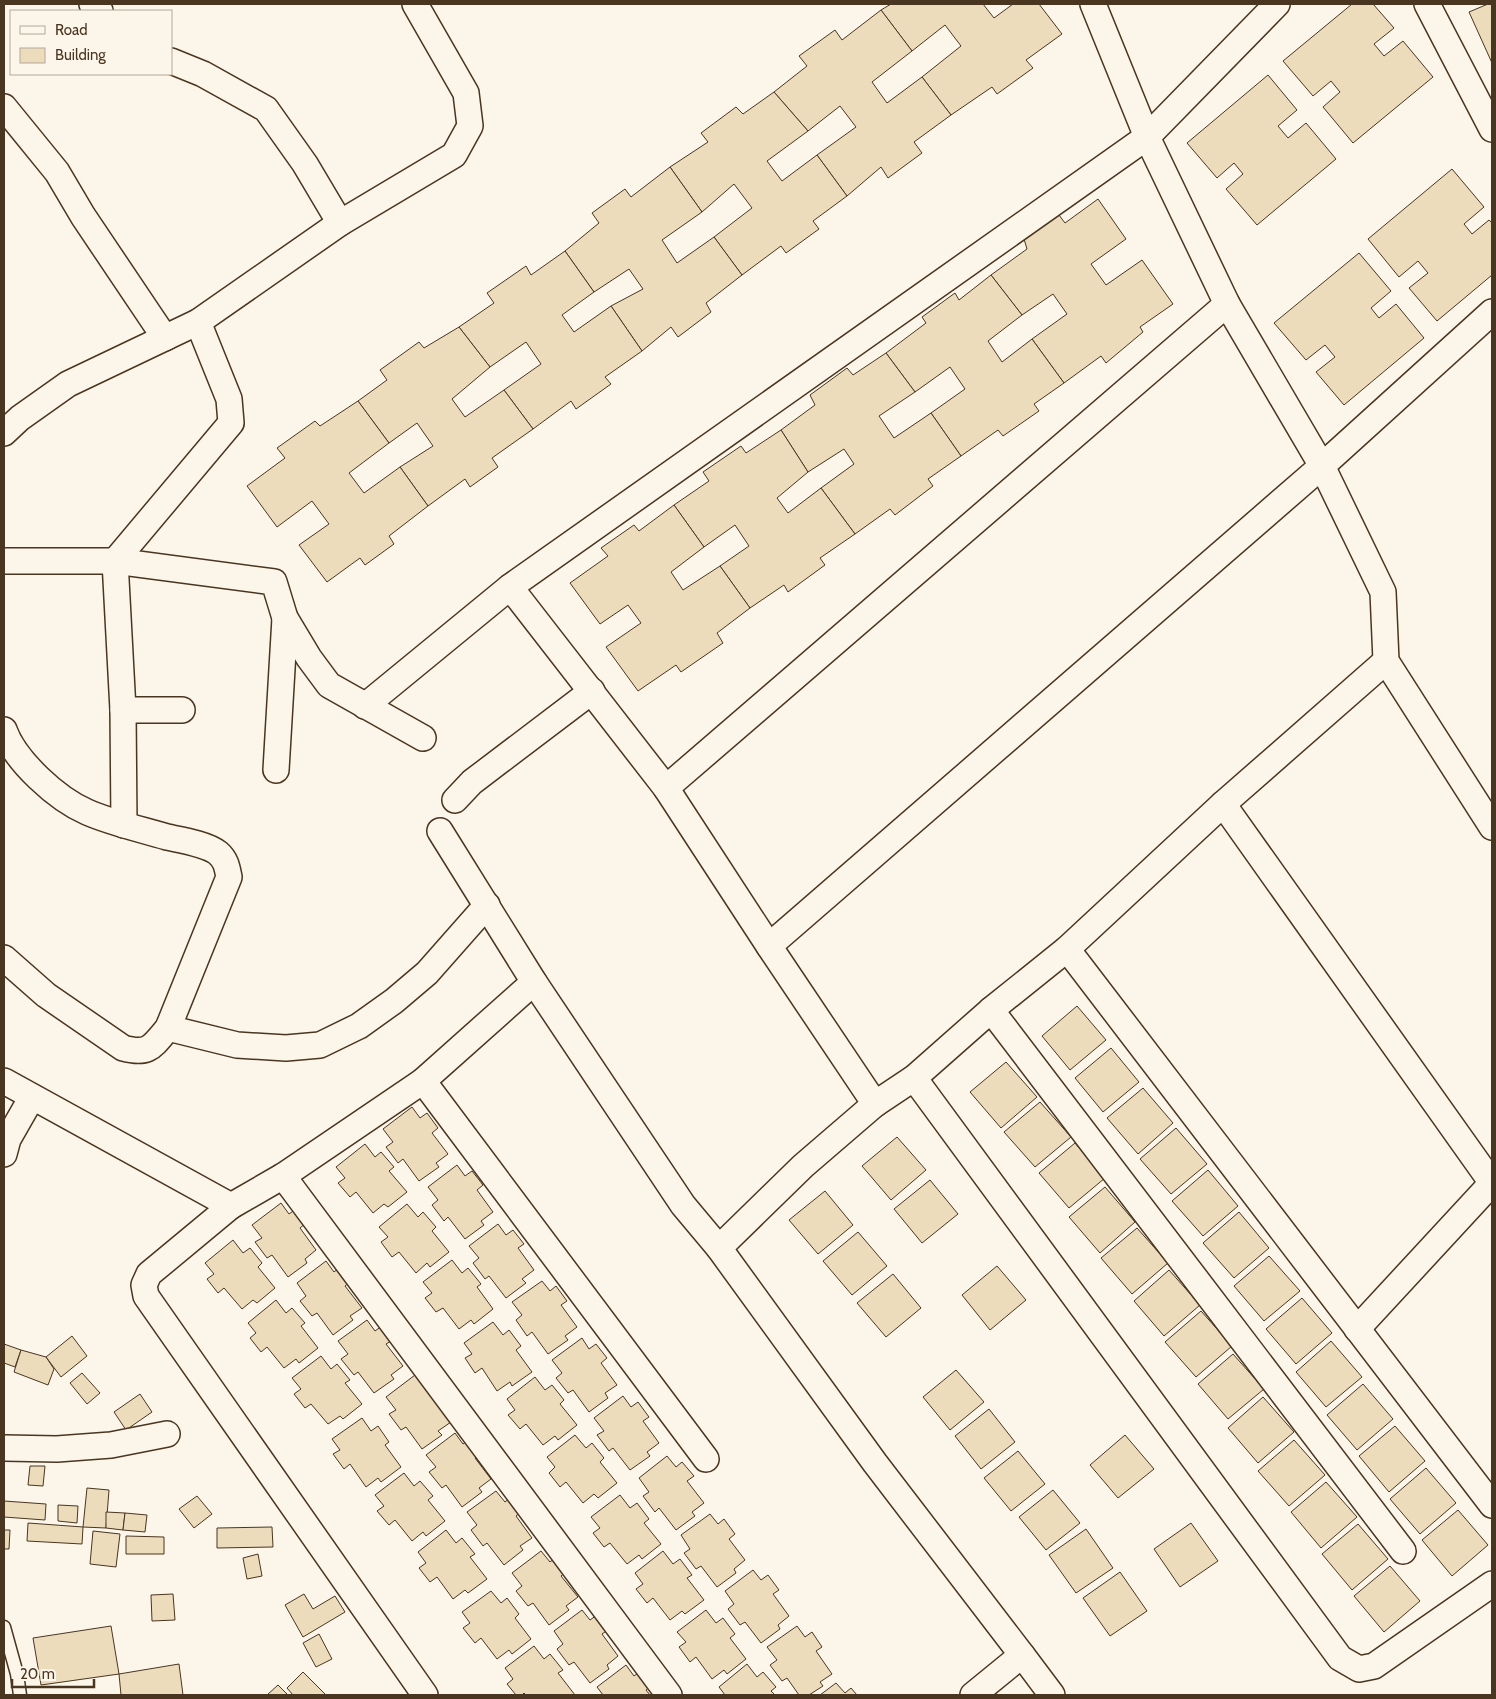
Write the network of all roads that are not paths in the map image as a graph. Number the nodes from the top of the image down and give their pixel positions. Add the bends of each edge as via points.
1 (415, 4) edge
2 (1093, 4) edge
3 (1277, 4) edge
4 (1427, 4) edge
5 (172, 61) edge
6 (4, 107) edge
7 (1492, 129) edge
8 (1147, 137) junction
9 (340, 224) junction
10 (1227, 304) junction
11 (1492, 312) edge
12 (198, 322) junction
13 (165, 338) junction
14 (4, 433) edge
15 (1322, 466) junction
16 (4, 560) edge
17 (115, 560) junction
18 (510, 587) junction
19 (285, 618) junction
20 (1386, 661) junction
21 (592, 691) junction
22 (365, 706) junction
23 (123, 710) junction
24 (182, 710) dead end
25 (4, 730) edge
26 (422, 738) dead end
27 (276, 770) dead end
28 (666, 788) junction
29 (455, 800) dead end
30 (1223, 804) junction
31 (124, 825) junction
32 (1492, 827) edge
33 (440, 831) dead end
34 (487, 905) junction
35 (769, 946) junction
36 (1066, 949) junction
37 (4, 958) edge
38 (534, 982) junction
39 (991, 1010) junction
40 (168, 1028) junction
41 (914, 1078) junction
42 (4, 1081) edge
43 (424, 1082) junction
44 (32, 1096) junction
45 (875, 1104) junction
46 (4, 1154) edge
47 (283, 1176) junction
48 (1492, 1183) edge
49 (231, 1206) junction
50 (719, 1248) junction
51 (1357, 1329) junction
52 (167, 1434) dead end
53 (4, 1448) edge
54 (706, 1459) dead end
55 (1492, 1505) edge
56 (1402, 1551) dead end
57 (1492, 1584) edge
58 (4, 1627) edge
59 (1022, 1655) junction
60 (1000, 1687) edge
61 (418, 1693) edge
62 (20, 1695) edge
63 (669, 1695) edge
64 (973, 1695) edge
65 (1052, 1695) edge

1 - 9 street via 466,94 470,126 454,155
2 - 8 street
3 - 8 street
4 - 7 street
5 - 9 street via 203,74 266,109 305,164
6 - 13 street via 57,172
8 - 10 street
8 - 18 street
9 - 12 street
10 - 15 street
10 - 28 street
11 - 15 street
12 - 13 street
12 - 17 street via 229,399 231,423
13 - 14 street via 68,384
15 - 20 street via 1383,592
15 - 35 street
16 - 17 street
17 - 19 street via 274,582
17 - 23 street
18 - 21 street
18 - 22 street
19 - 22 street via 329,685
19 - 27 street
20 - 30 street
20 - 32 street
21 - 28 street
21 - 29 street via 472,782
22 - 26 street
23 - 24 street
23 - 31 street
25 - 31 street via 23,763 45,784 86,811
28 - 35 street
30 - 36 street
30 - 48 street
31 - 40 street via 198,845 217,852 226,862 229,877
33 - 34 street
34 - 38 street
34 - 40 street via 427,973 400,996 359,1026 320,1045 286,1048 237,1045
35 - 45 street
36 - 39 street
36 - 51 street
37 - 40 street via 46,995 123,1048 145,1051
38 - 43 street
38 - 50 street via 683,1205
39 - 41 street
39 - 56 street
41 - 45 street
41 - 57 street via 1340,1658 1359,1669 1374,1666
42 - 44 street
43 - 47 street
43 - 54 street
44 - 46 street via 8,1139
44 - 49 street
45 - 50 street via 803,1166
47 - 49 street
47 - 63 street
48 - 51 street
49 - 61 street via 149,1274 144,1285 146,1296
50 - 59 street via 869,1455
51 - 55 street
52 - 53 street via 57,1449
58 - 62 lane
59 - 60 street
59 - 65 street
60 - 64 street

